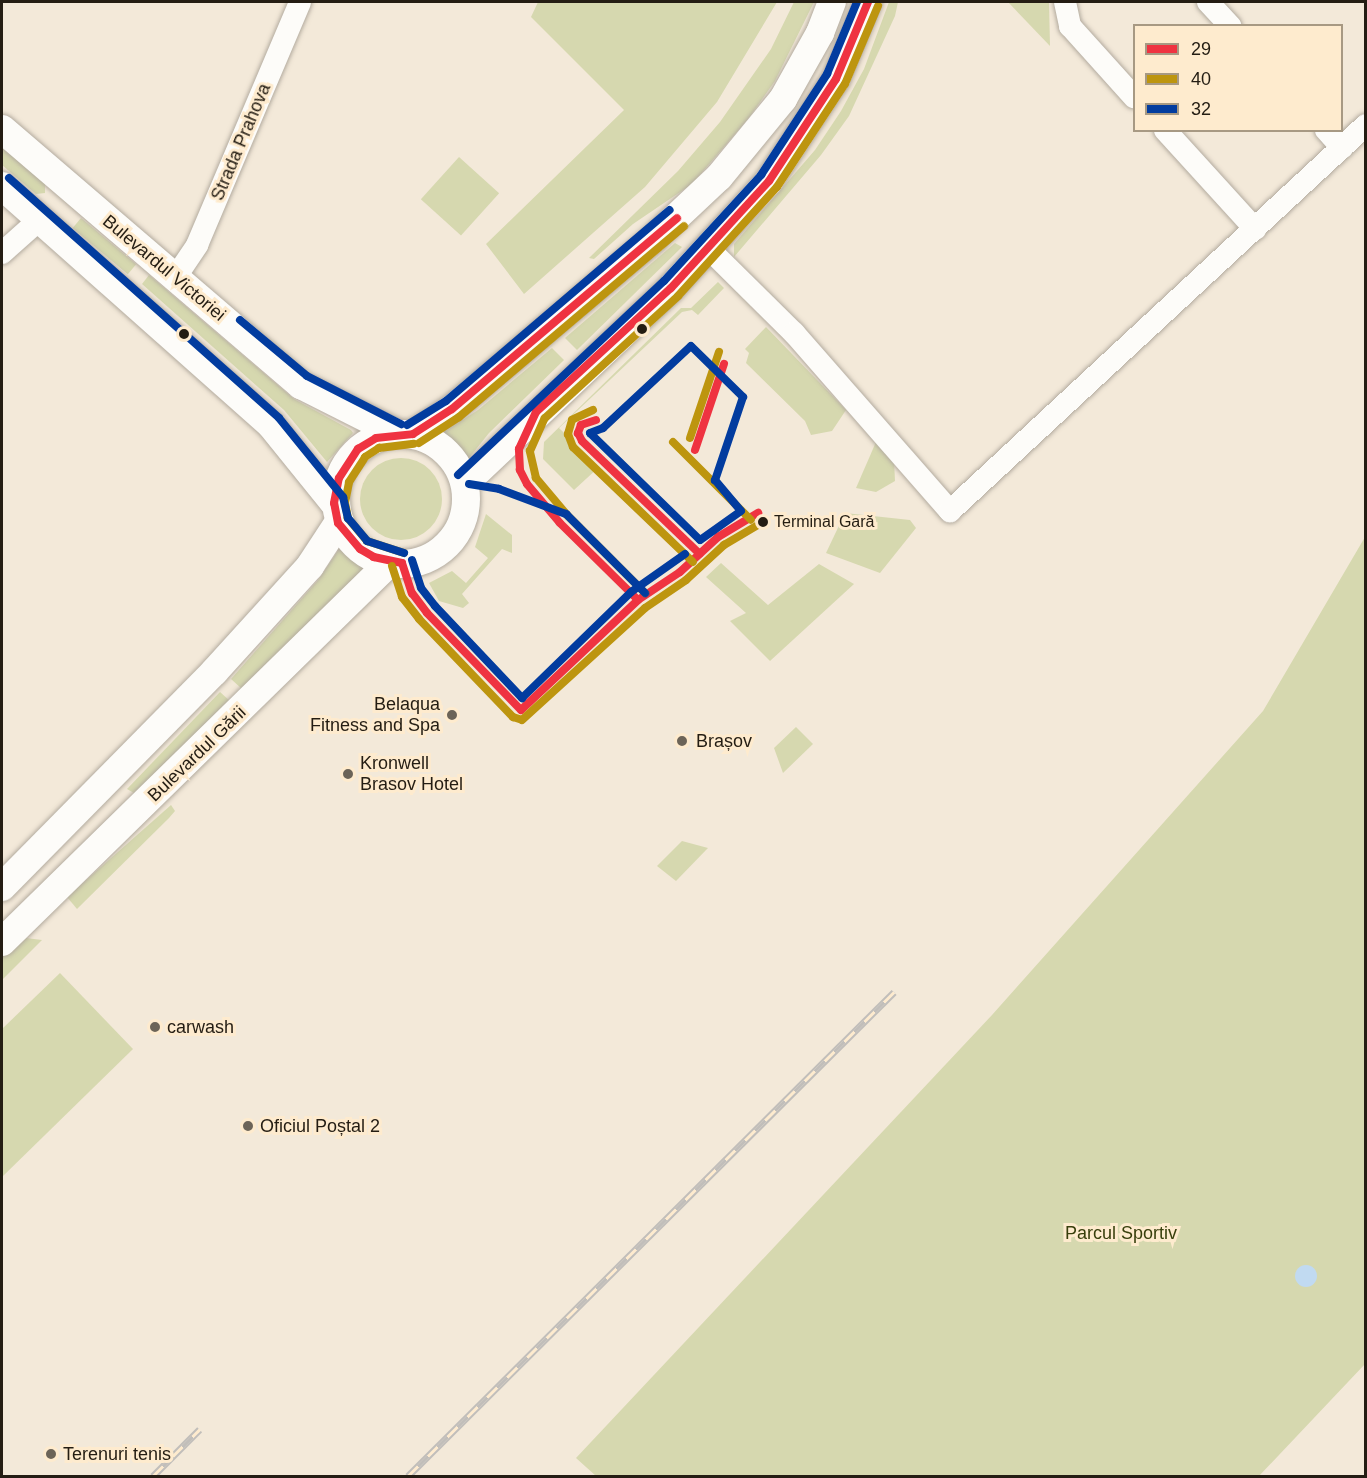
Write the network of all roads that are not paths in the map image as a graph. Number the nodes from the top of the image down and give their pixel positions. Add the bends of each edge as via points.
1 (300, 2) edge
2 (832, 2) edge
3 (868, 2) edge
4 (1065, 2) edge
5 (1208, 2) edge
6 (1228, 24) edge
7 (1133, 96) edge
8 (1365, 125) edge
9 (2, 129) edge
10 (1167, 132) edge
11 (1328, 132) edge
12 (1342, 148) junction
13 (2, 186) edge
14 (68, 187) junction
15 (40, 219) junction
16 (1255, 229) junction
17 (709, 249) junction
18 (2, 253) edge
19 (175, 278) junction
20 (404, 433) junction
21 (465, 483) junction
22 (336, 513) junction
23 (389, 563) junction
24 (2, 887) edge
25 (2, 942) edge

1 - 19 street, Strada Prahova via 197,245
2 - 20 main road via 783,99 719,177 654,238 452,409
3 - 17 main road via 854,43 816,115 769,181
4 - 7 street via 1070,26
5 - 6 street
8 - 12 street
9 - 14 main road, Bulevardul Victoriei
10 - 16 street
11 - 12 street
12 - 16 street
13 - 15 main road
14 - 15 main road
14 - 19 main road, Bulevardul Victoriei
15 - 18 street
15 - 22 main road via 271,425
16 - 17 street via 950,511 794,333
17 - 21 main road
19 - 20 main road, Bulevardul Victoriei via 301,386
20 - 21 main road via 443,449
20 - 22 main road via 358,449 339,478
21 - 23 main road via 463,521 448,543 426,559
22 - 23 main road via 360,549
22 - 24 main road via 310,566 214,672
23 - 25 main road, Bulevardul Gării

